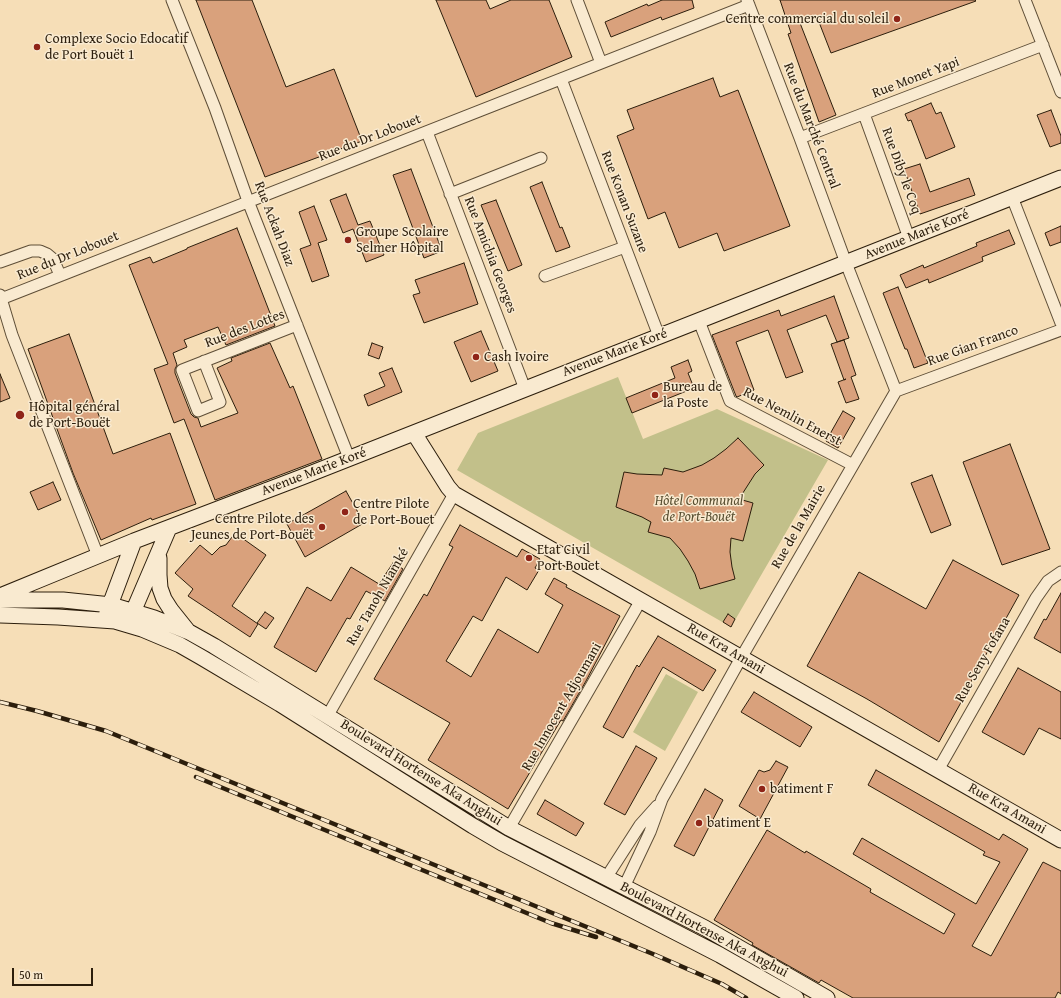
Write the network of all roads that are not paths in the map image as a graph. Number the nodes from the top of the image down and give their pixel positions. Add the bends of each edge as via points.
1 (172, 0) edge
2 (577, 0) edge
3 (1025, 0) edge
4 (748, 2) edge
5 (1043, 46) junction
6 (601, 63) junction
7 (560, 79) junction
8 (1061, 92) edge
9 (864, 114) junction
10 (427, 132) junction
11 (800, 138) junction
12 (541, 158) dead end
13 (1061, 178) edge
14 (450, 194) junction
15 (1012, 197) junction
16 (248, 202) junction
17 (909, 238) junction
18 (625, 247) junction
19 (0, 262) edge
20 (846, 263) junction
21 (60, 275) junction
22 (545, 276) dead end
23 (1, 297) edge
24 (698, 321) junction
25 (1061, 323) edge
26 (297, 325) junction
27 (1061, 330) edge
28 (659, 336) junction
29 (204, 361) dead end
30 (525, 389) junction
31 (896, 391) junction
32 (414, 433) junction
33 (349, 458) junction
34 (853, 466) junction
35 (454, 494) junction
36 (170, 528) junction
37 (134, 541) junction
38 (160, 551) junction
39 (98, 556) junction
40 (1061, 572) edge
41 (0, 596) edge
42 (0, 600) edge
43 (641, 600) junction
44 (111, 605) junction
45 (0, 614) edge
46 (131, 618) junction
47 (105, 620) junction
48 (189, 632) junction
49 (741, 658) junction
50 (328, 715) junction
51 (938, 770) junction
52 (662, 799) junction
53 (509, 828) junction
54 (1061, 840) edge
55 (606, 878) junction
56 (624, 887) junction
57 (796, 998) edge
58 (827, 998) edge

1 - 16 street, Rue Ackah Diaz via 215,108
2 - 6 street
3 - 5 street
4 - 6 street, Rue du Dr Lobouet
4 - 11 street, Rue du Marché Central
5 - 8 street
5 - 9 street, Rue Monet Yapi
6 - 7 street, Rue du Dr Lobouet
7 - 10 street, Rue du Dr Lobouet
7 - 18 street, Rue Konan Suzane
9 - 11 street, Rue Monet Yapi
9 - 17 street, Rue Diby le Coq
10 - 14 street, Rue Amichia Georges
10 - 16 street, Rue du Dr Lobouet
11 - 20 street, Rue du Marché Central
12 - 14 street
13 - 15 main road, Avenue Marie Koré
14 - 30 street, Rue Amichia Georges
15 - 17 main road, Avenue Marie Koré
15 - 25 street
16 - 21 street, Rue du Dr Lobouet
16 - 26 street, Rue Ackah Diaz
17 - 20 main road, Avenue Marie Koré
18 - 22 street
18 - 28 street, Rue Konan Suzane
19 - 21 street via 32,251 40,251 52,259
20 - 24 main road, Avenue Marie Koré
20 - 31 street
21 - 23 street, Rue du Dr Lobouet
23 - 39 street via 12,335
24 - 28 main road, Avenue Marie Koré
24 - 34 street, Rue Nemlin Enerst via 730,402
26 - 29 street, Rue des Lottes
26 - 33 street, Rue Ackah Diaz
27 - 31 street, Rue Gian Franco
28 - 30 main road, Avenue Marie Koré
30 - 32 main road, Avenue Marie Koré
31 - 34 street, Rue de la Mairie
32 - 33 main road, Avenue Marie Koré
32 - 35 main road, Rue Kra Amani
33 - 36 main road, Avenue Marie Koré
34 - 49 street, Rue de la Mairie
35 - 43 main road, Rue Kra Amani
35 - 50 street, Rue Tanoh Niamké
36 - 37 main road, Avenue Marie Koré
36 - 38 main road
37 - 39 main road, Avenue Marie Koré
37 - 44 main road
38 - 46 main road
38 - 48 main road via 159,575 162,593 171,610
39 - 41 main road, Avenue Marie Koré
40 - 51 street, Rue Seny Fofana via 1048,582 1036,598
42 - 44 main road, Boulevard Hortense Aka Anghui via 63,600
43 - 49 main road, Rue Kra Amani
43 - 53 street, Rue Innocent Adjoumani
44 - 46 main road, Boulevard Hortense Aka Anghui
44 - 47 main road
45 - 47 main road, Boulevard Hortense Aka Anghui
46 - 47 main road, Boulevard Hortense Aka Anghui
46 - 48 main road, Boulevard Hortense Aka Anghui
46 - 57 main road, Boulevard Hortense Aka Anghui via 201,657 502,843 720,955
48 - 50 main road, Boulevard Hortense Aka Anghui
49 - 51 main road, Rue Kra Amani
49 - 52 street, Rue de la Mairie
50 - 53 main road, Boulevard Hortense Aka Anghui
51 - 54 main road, Rue Kra Amani
52 - 55 street, Rue de la Mairie via 640,825
52 - 56 street, Rue de la Mairie via 650,832
53 - 55 main road, Boulevard Hortense Aka Anghui
55 - 56 main road, Boulevard Hortense Aka Anghui
56 - 58 main road, Boulevard Hortense Aka Anghui via 705,928

